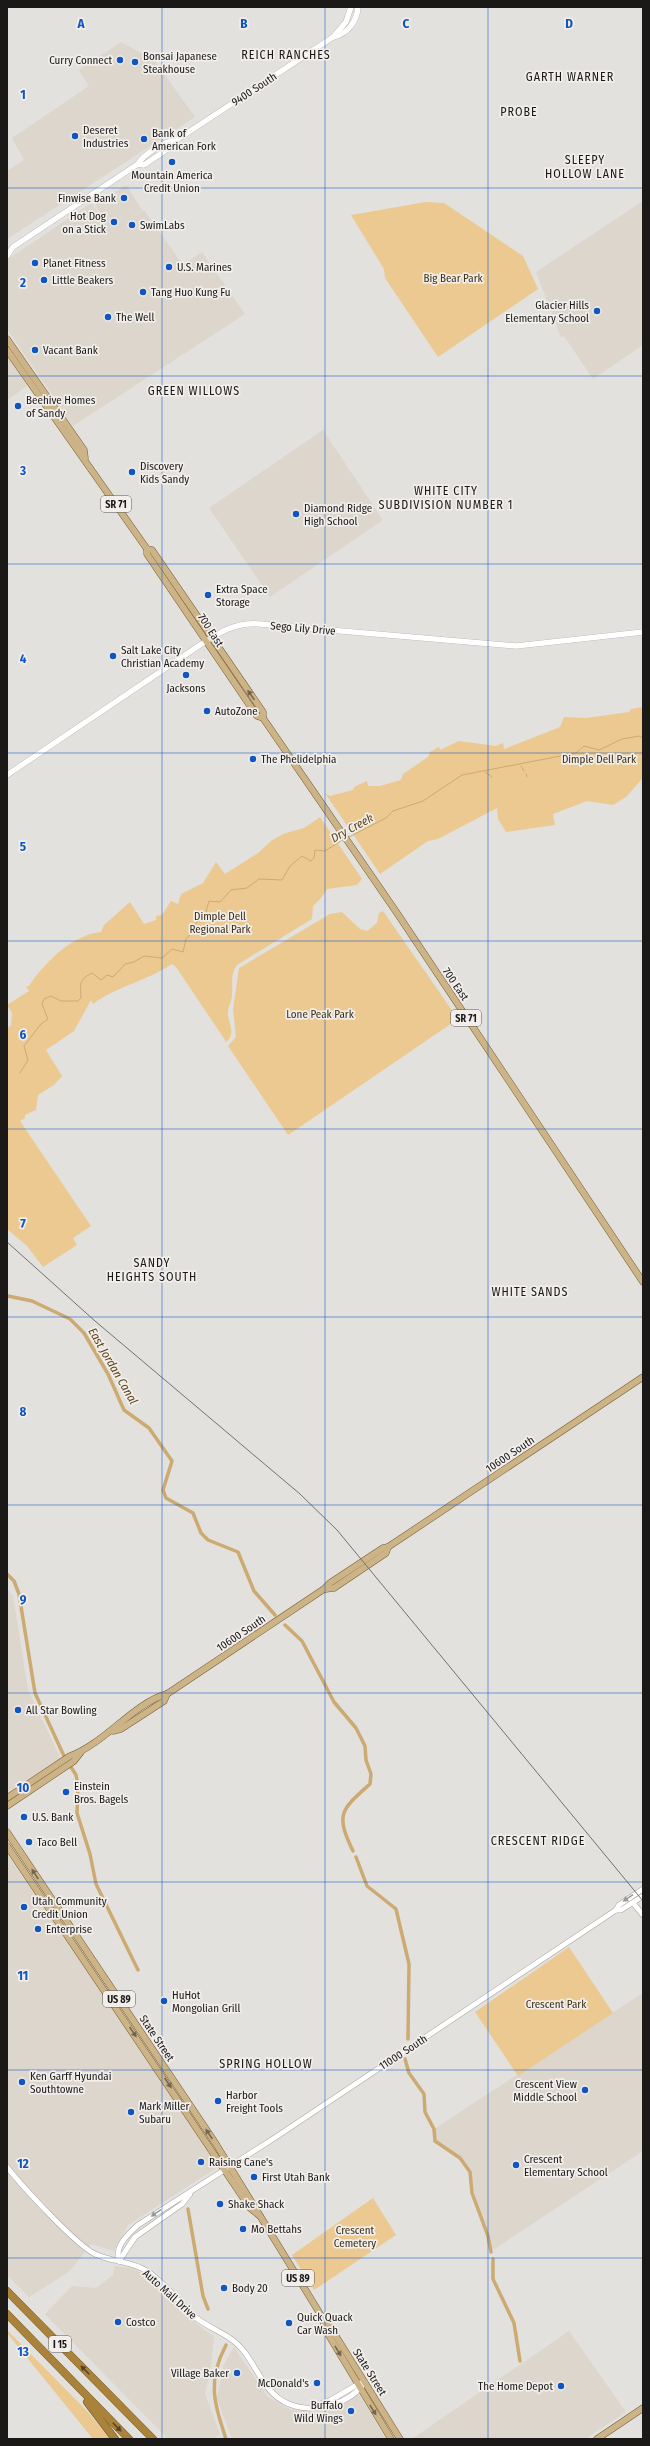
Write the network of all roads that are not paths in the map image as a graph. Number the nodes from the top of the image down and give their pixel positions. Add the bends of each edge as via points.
1 (351, 7) edge
2 (358, 7) edge
3 (333, 37) junction
4 (10, 248) edge
5 (7, 256) edge
6 (7, 339) edge
7 (7, 350) edge
8 (85, 458) junction
9 (643, 632) edge
10 (209, 639) junction
11 (7, 775) edge
12 (643, 1282) edge
13 (643, 1377) edge
14 (82, 1752) junction
15 (64, 1760) junction
16 (47, 1779) junction
17 (7, 1798) edge
18 (7, 1806) edge
19 (7, 1832) edge
20 (7, 1846) edge
21 (643, 1889) edge
22 (643, 1896) edge
23 (44, 1900) junction
24 (633, 1903) junction
25 (616, 1910) junction
26 (643, 1915) edge
27 (82, 1945) junction
28 (88, 1964) junction
29 (124, 2007) junction
30 (7, 2167) edge
31 (228, 2168) junction
32 (119, 2261) junction
33 (7, 2291) edge
34 (7, 2314) edge
35 (322, 2317) junction
36 (70, 2379) junction
37 (365, 2382) junction
38 (358, 2386) junction
39 (113, 2398) junction
40 (643, 2408) edge
41 (115, 2439) edge
42 (129, 2439) edge
43 (153, 2439) edge
44 (159, 2439) edge
45 (391, 2439) edge
46 (400, 2439) edge
47 (597, 2439) edge

1 - 3 main road, 9400 South via 346,22
2 - 3 main road, 9400 South via 356,19 350,27 339,36
3 - 4 main road, 9400 South via 174,141 172,146 144,165 138,164
4 - 5 main road, 9400 South
6 - 8 main road, 700 East / SR 71 via 84,450
7 - 8 main road, 700 East / SR 71
8 - 10 main road, 700 East / SR 71 via 147,549 147,554
9 - 10 main road, Sego Lily Drive via 516,646 251,623 230,626
10 - 11 main road, Sego Lily Drive
10 - 12 main road, 700 East / SR 71 via 263,712 263,718
13 - 14 main road, 10600 South via 330,1583 167,1694 128,1717
14 - 15 main road, 10600 South
14 - 16 main road, 10600 South via 74,1761
15 - 16 main road via 47,1775
15 - 17 main road, 10600 South
16 - 18 main road, 10600 South
27 -> 19 main road, State Street / US 89
20 - 23 main road, State Street / US 89
21 -> 25 street, 11000 South via 618,1905
22 - 24 street, 11000 South
23 - 27 main road via 77,1944
23 - 28 main road, State Street / US 89
24 - 25 street, 11000 South
24 - 26 street
25 - 31 street, 11000 South
27 - 29 main road, State Street / US 89
28 - 29 main road via 91,1964 113,1996
28 -> 31 main road, State Street / US 89
31 -> 29 main road, State Street / US 89
30 - 32 street, Auto Mall Drive via 85,2248 104,2258
31 - 32 street, 11000 South via 131,2232 119,2249
31 - 35 main road, State Street / US 89 via 255,2205
32 - 38 street, Auto Mall Drive via 151,2274 196,2317 234,2341 275,2396 293,2406 322,2408 335,2404
39 -> 33 highway, I 15
34 - 36 highway, I 15
35 - 37 main road, State Street / US 89
35 -> 38 main road, State Street / US 89 via 324,2329
36 - 41 highway
36 -> 42 highway, I 15
37 - 38 street, Auto Mall Drive
37 - 46 main road, State Street / US 89
38 -> 45 main road, State Street / US 89
39 - 43 highway, I 15
39 - 44 highway via 122,2401
40 - 47 main road

